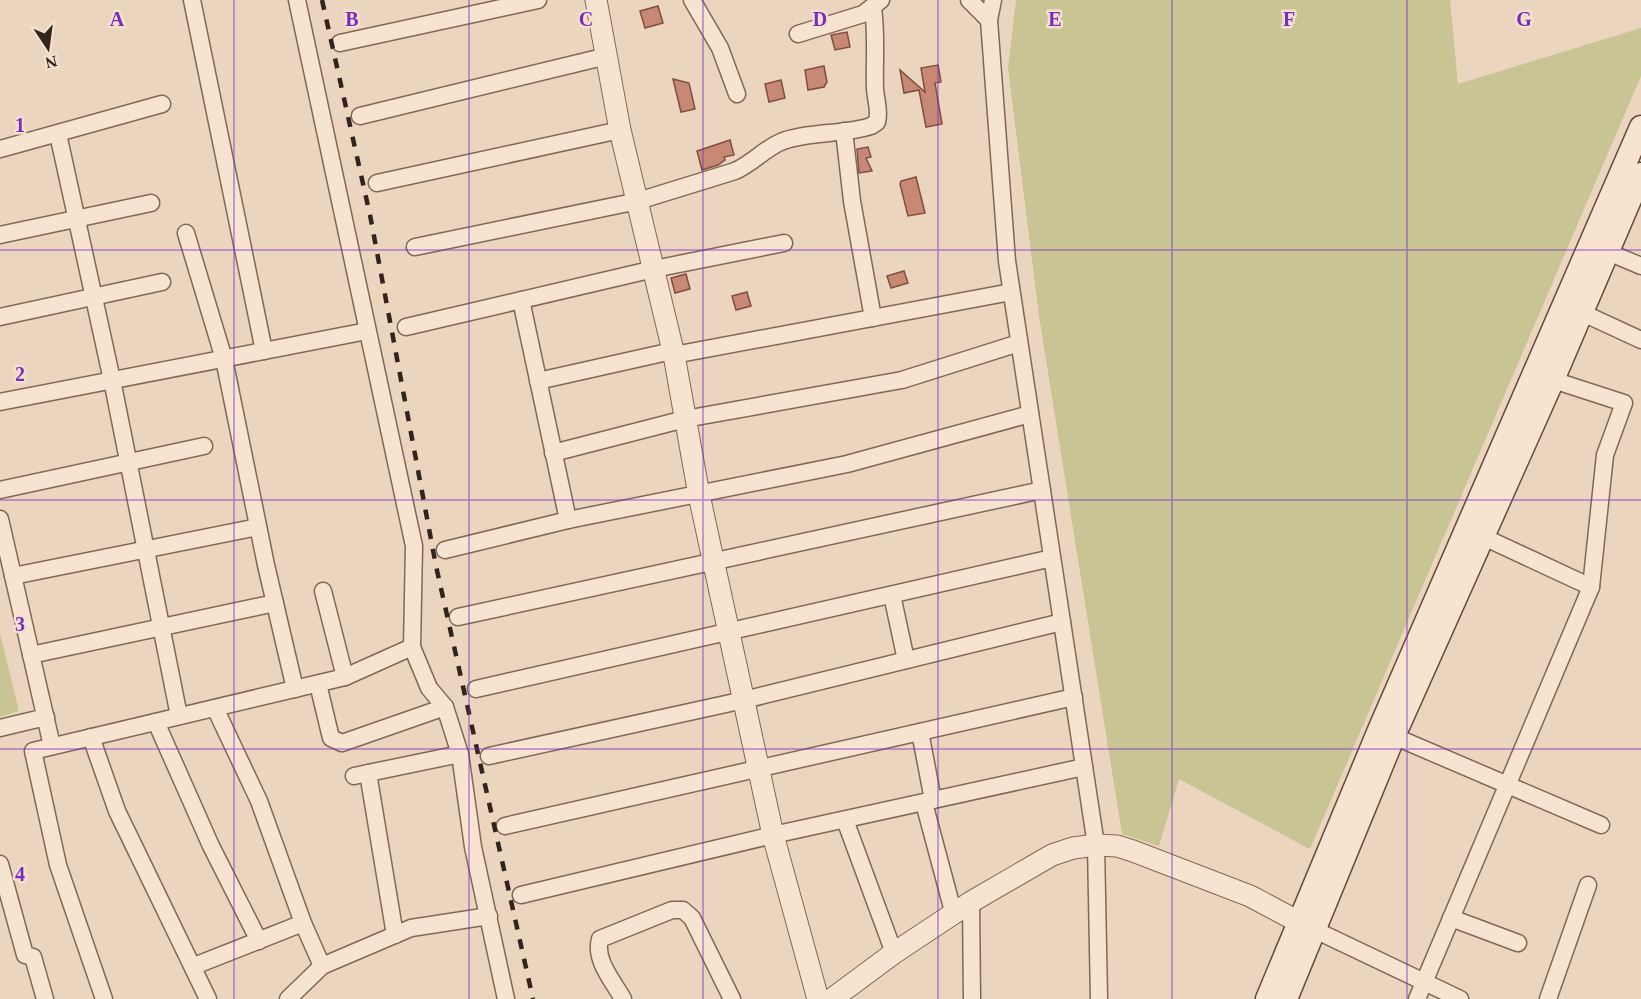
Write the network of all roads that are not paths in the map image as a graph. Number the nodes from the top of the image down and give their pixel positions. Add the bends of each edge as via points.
1 (192, 0) edge
2 (297, 0) edge
3 (538, 0) edge
4 (596, 0) edge
5 (692, 0) edge
6 (969, 0) edge
7 (993, 0) edge
8 (877, 4) edge
9 (989, 20) junction
10 (798, 34) dead end
11 (340, 43) dead end
12 (607, 56) junction
13 (737, 94) dead end
14 (162, 104) dead end
15 (360, 116) dead end
16 (1641, 127) edge
17 (620, 130) junction
18 (844, 131) junction
19 (58, 134) junction
20 (0, 149) edge
21 (1635, 179) edge
22 (377, 183) dead end
23 (638, 201) junction
24 (151, 203) dead end
25 (77, 219) junction
26 (186, 233) dead end
27 (0, 235) edge
28 (784, 243) dead end
29 (415, 247) dead end
30 (1608, 252) junction
31 (1641, 266) edge
32 (654, 269) junction
33 (162, 282) dead end
34 (1011, 292) junction
35 (94, 297) junction
36 (521, 300) junction
37 (1573, 309) junction
38 (0, 317) edge
39 (873, 318) junction
40 (406, 327) dead end
41 (368, 331) junction
42 (1641, 340) edge
43 (1019, 343) junction
44 (264, 351) junction
45 (673, 353) junction
46 (224, 359) junction
47 (112, 380) junction
48 (1553, 380) junction
49 (538, 381) junction
50 (0, 402) edge
51 (1030, 414) junction
52 (685, 419) junction
53 (1519, 430) junction
54 (204, 446) dead end
55 (553, 453) junction
56 (128, 460) junction
57 (0, 490) edge
58 (1042, 490) junction
59 (699, 495) junction
60 (0, 519) edge
61 (568, 520) junction
62 (258, 527) junction
63 (1475, 533) junction
64 (146, 549) junction
65 (445, 550) dead end
66 (1052, 558) junction
67 (714, 561) junction
68 (13, 576) junction
69 (1591, 587) junction
70 (323, 591) dead end
71 (892, 595) junction
72 (275, 603) junction
73 (458, 617) dead end
74 (1062, 622) junction
75 (161, 627) junction
76 (730, 633) junction
77 (412, 647) junction
78 (31, 655) junction
79 (906, 660) junction
80 (345, 677) junction
81 (318, 684) junction
82 (295, 689) junction
83 (476, 689) dead end
84 (1074, 697) junction
85 (744, 700) junction
86 (445, 707) junction
87 (215, 708) junction
88 (179, 716) junction
89 (46, 717) junction
90 (156, 722) junction
91 (0, 728) edge
92 (920, 732) junction
93 (1387, 733) junction
94 (90, 737) junction
95 (52, 746) junction
96 (459, 754) junction
97 (489, 756) dead end
98 (1084, 767) junction
99 (759, 769) junction
100 (1508, 783) junction
101 (928, 801) junction
102 (845, 820) junction
103 (1601, 825) dead end
104 (505, 826) dead end
105 (773, 835) junction
106 (1096, 845) junction
107 (0, 864) edge
108 (1588, 885) dead end
109 (521, 895) dead end
110 (962, 909) junction
111 (489, 916) junction
112 (1451, 918) junction
113 (303, 923) junction
114 (1307, 926) junction
115 (395, 935) junction
116 (259, 941) junction
117 (1518, 943) dead end
118 (894, 953) junction
119 (194, 966) junction
120 (322, 966) junction
121 (1420, 991) edge
122 (843, 996) edge
123 (730, 998) edge
124 (45, 999) edge
125 (104, 999) edge
126 (208, 999) edge
127 (288, 999) edge
128 (506, 999) edge
129 (623, 999) edge
130 (818, 999) edge
131 (972, 999) edge
132 (1099, 999) edge
133 (1267, 999) edge
134 (1286, 999) edge
135 (1460, 999) edge
136 (1548, 999) edge

1 - 44 street
2 - 41 street
3 - 11 street
4 - 12 street
5 - 13 street via 720,48
6 - 9 street
7 - 9 street
8 - 10 street via 863,14
8 - 18 street via 877,122 864,129
9 - 34 street
12 - 15 street
12 - 17 street
14 - 19 street
16 - 21 main road
17 - 22 street
17 - 23 street
18 - 23 street via 784,141 735,171
18 - 39 street
19 - 20 street
19 - 25 street
21 - 30 main road
21 - 37 main road
23 - 29 street
23 - 32 street
24 - 25 street
25 - 27 street
25 - 35 street
26 - 46 street
28 - 32 street
30 - 31 street
30 - 37 main road
32 - 36 street
32 - 45 street
33 - 35 street
34 - 39 street
34 - 43 street
35 - 38 street
35 - 47 street
36 - 40 street
36 - 49 street
37 - 42 street
37 - 48 main road
37 - 53 main road
39 - 45 street
41 - 44 street
41 - 77 street via 414,546
43 - 51 street
43 - 52 street via 902,380
44 - 46 street
45 - 49 street
45 - 52 street
46 - 47 street
46 - 62 street
47 - 50 street
47 - 56 street
48 - 53 main road
48 - 69 street via 1624,403 1605,455
49 - 55 street
51 - 58 street
51 - 59 street via 847,464
52 - 55 street
52 - 59 street
53 - 63 main road
54 - 56 street
55 - 61 street
56 - 57 street
56 - 64 street
58 - 66 street
58 - 67 street
59 - 61 street
59 - 67 street
60 - 68 street
61 - 65 street
62 - 64 street
62 - 72 street
63 - 69 street
63 - 93 main road
64 - 68 street
64 - 75 street
66 - 71 street
66 - 74 street
67 - 73 street
67 - 76 street
68 - 78 street
69 - 100 street
70 - 80 street
71 - 76 street
71 - 79 street
72 - 75 street
72 - 82 street
74 - 79 street
74 - 84 street
75 - 78 street
75 - 88 street
76 - 83 street
76 - 85 street
77 - 80 street
77 - 86 street via 429,688
78 - 89 street
79 - 85 street
80 - 81 street
81 - 82 street
81 - 86 street via 331,738 342,743
82 - 87 street
84 - 92 street
84 - 98 street
85 - 97 street
85 - 99 street
86 - 96 street
87 - 88 street
87 - 113 street via 259,801
88 - 90 street
89 - 91 street
89 - 95 street
90 - 94 street
90 - 116 street via 211,846
92 - 99 street
92 - 101 street
93 - 100 street
93 - 114 main road
94 - 95 street
94 - 119 street via 117,811
95 - 125 street via 33,751 58,866
96 - 111 street via 473,847
96 - 115 street via 361,775
98 - 101 street
98 - 106 street
99 - 104 street
99 - 105 street
100 - 103 street
100 - 112 street
101 - 102 street
101 - 110 street
102 - 105 street
102 - 118 street
105 - 109 street
105 - 130 street
106 - 110 street via 1052,855
106 - 114 street via 1134,850 1250,897
106 - 132 street
107 - 124 street via 26,955 33,957
108 - 136 street
110 - 118 street
110 - 131 street
111 - 115 street via 411,928
111 - 128 street
112 - 117 street
112 - 121 street
113 - 116 street
113 - 120 street
114 - 121 street
114 - 133 main road
114 - 134 main road
115 - 120 street
116 - 119 street
118 - 122 street
119 - 126 street
120 - 127 street
121 - 135 street
123 - 129 street via 692,918 683,910 672,909 600,939 599,958

